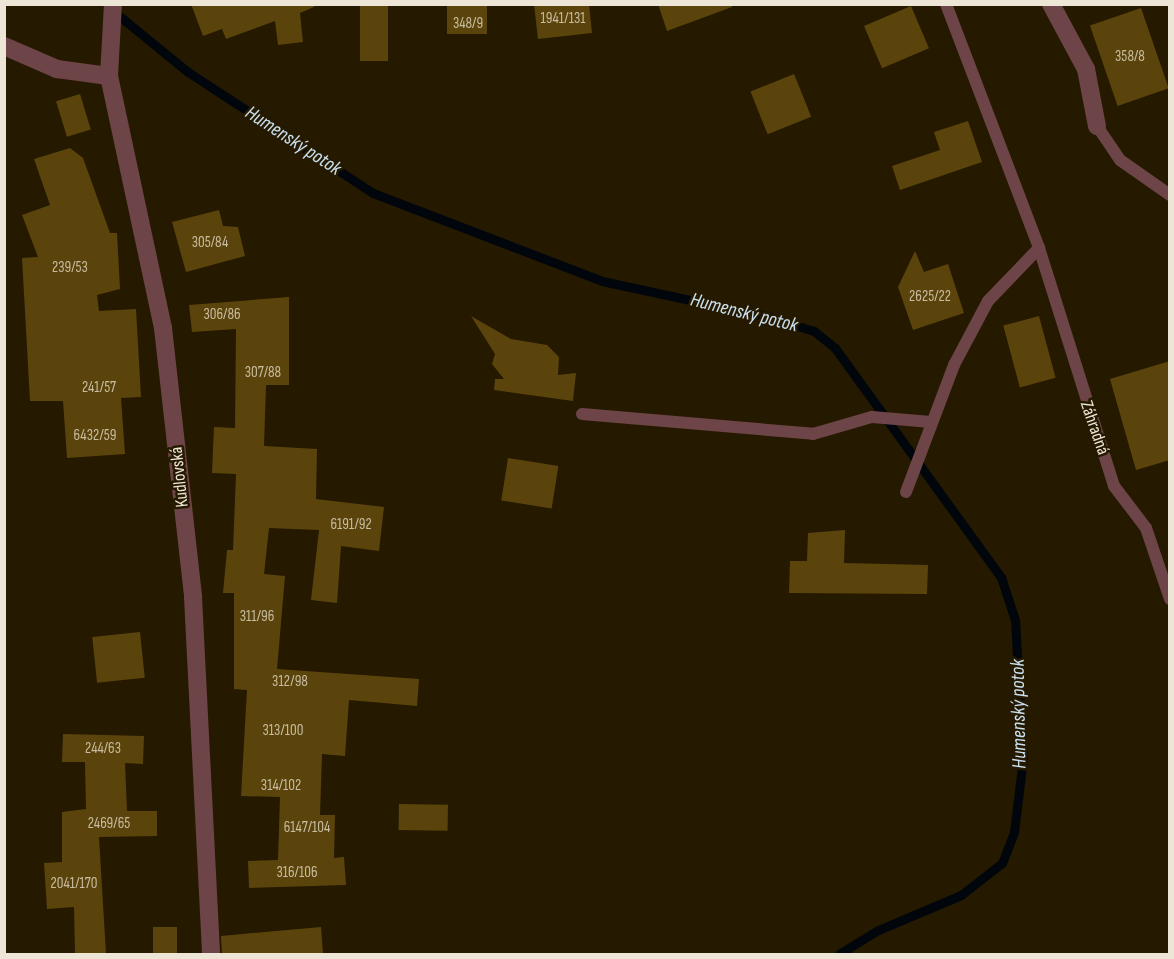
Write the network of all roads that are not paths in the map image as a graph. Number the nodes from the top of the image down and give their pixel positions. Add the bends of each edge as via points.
1 (113, 4) edge
2 (946, 4) edge
3 (1051, 4) edge
4 (4, 46) edge
5 (109, 76) junction
6 (1097, 126) joint
7 (1170, 195) edge
8 (1039, 248) junction
9 (582, 414) dead end
10 (931, 422) junction
11 (907, 488) dead end
12 (1170, 599) edge
13 (212, 954) edge

1 - 5 street, Kudlovská
2 - 8 lane, Záhradná
3 - 6 street via 1086,69
4 - 5 street via 57,69
5 - 13 street, Kudlovská via 163,328 193,597
6 - 7 lane via 1120,160
8 - 10 lane via 988,301
8 - 12 lane, Záhradná via 1114,486 1146,528
9 - 10 lane via 813,434 872,417
10 - 11 lane

